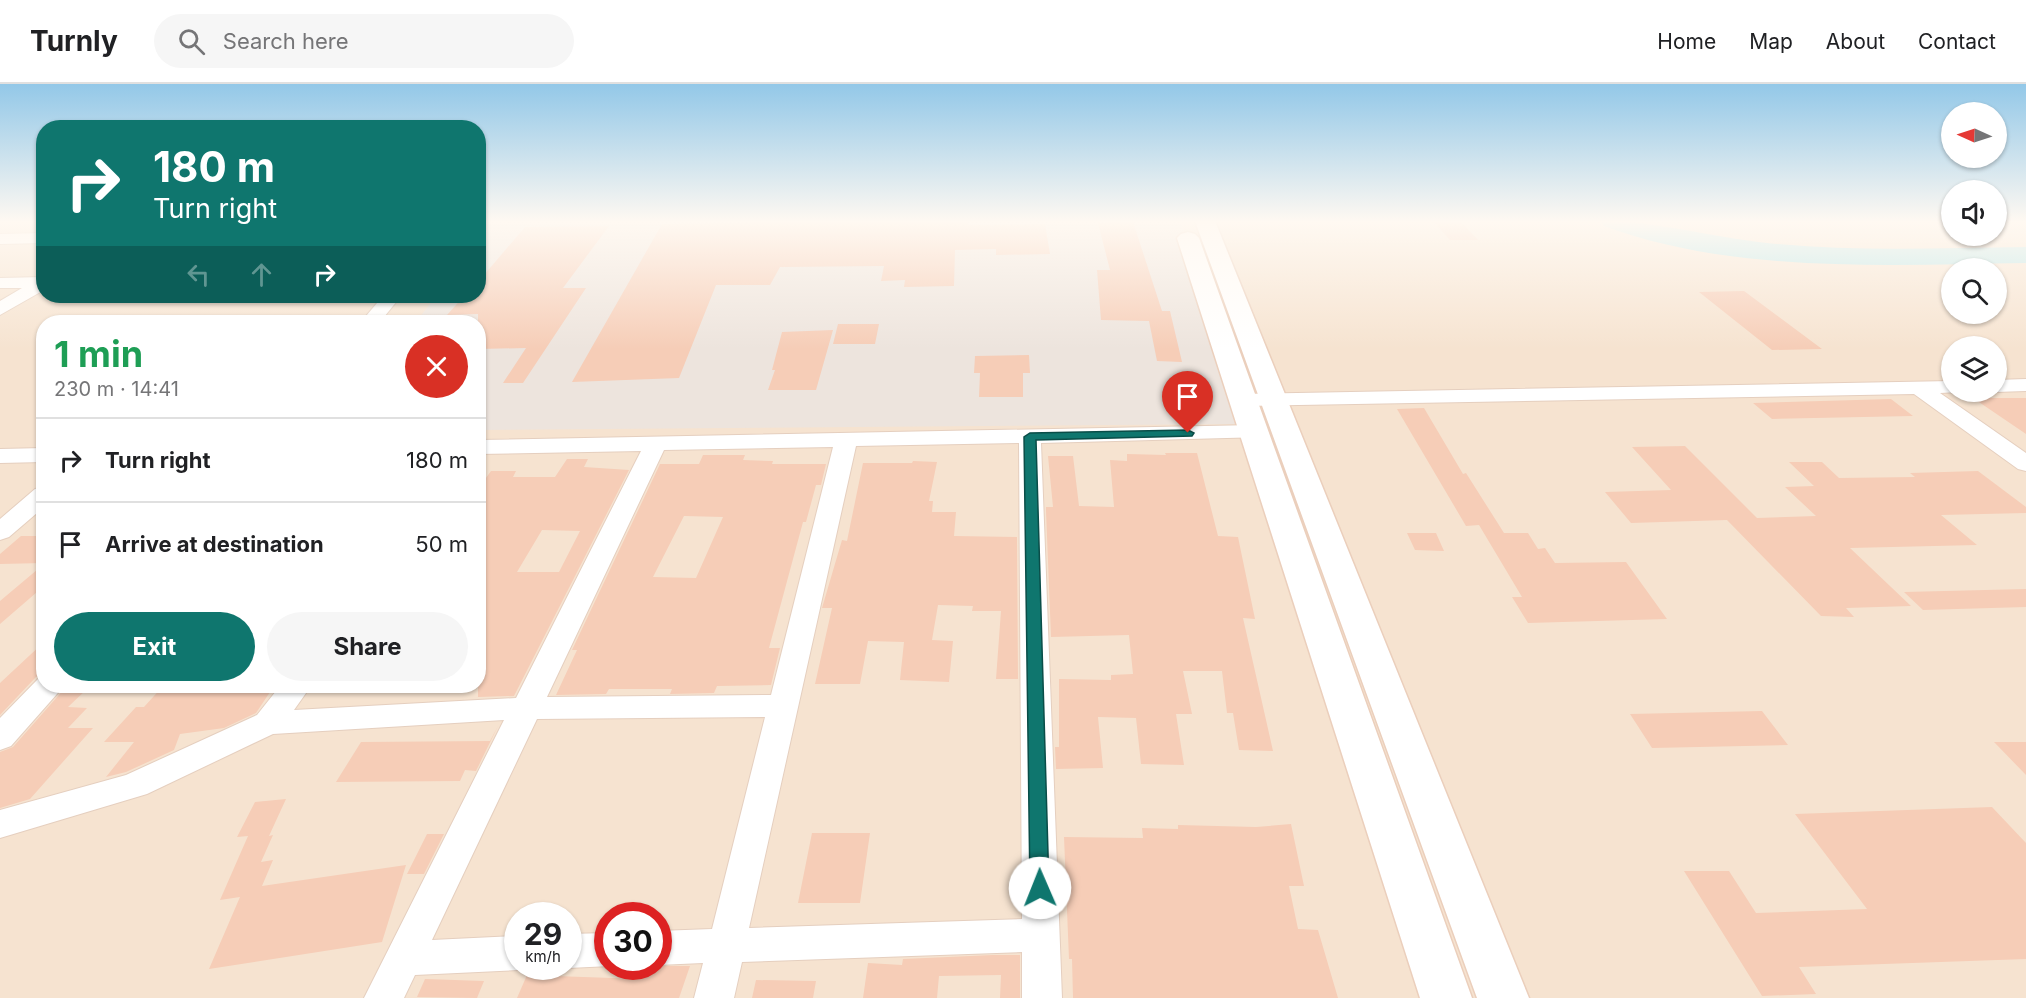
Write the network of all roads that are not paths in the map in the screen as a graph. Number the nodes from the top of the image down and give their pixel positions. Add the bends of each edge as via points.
1 (1199, 264) edge
2 (1217, 264) edge
3 (36, 282) edge
4 (0, 283) edge
5 (36, 286) edge
6 (386, 303) edge
7 (0, 309) edge
8 (376, 315) edge
9 (2026, 385) edge
10 (2007, 386) edge
11 (1941, 387) edge
12 (1919, 388) junction
13 (1257, 410) junction
14 (1030, 437) junction
15 (846, 440) junction
16 (656, 444) junction
17 (486, 447) edge
18 (36, 455) edge
19 (0, 456) edge
20 (2026, 464) edge
21 (36, 501) edge
22 (0, 532) edge
23 (42, 693) edge
24 (291, 693) edge
25 (785, 706) junction
26 (528, 708) junction
27 (268, 723) junction
28 (0, 738) edge
29 (0, 824) edge
30 (1040, 935) junction
31 (727, 945) junction
32 (672, 947) edge
33 (504, 954) edge
34 (403, 958) junction
35 (384, 998) edge
36 (714, 998) edge
37 (1042, 998) edge
38 (1446, 998) edge
39 (1503, 998) edge

1 - 13 street
2 - 13 street
3 - 4 street
5 - 7 street
6 - 8 street
9 - 10 street
11 - 12 street
12 - 13 street
12 - 20 street
13 - 14 street
13 - 38 street
13 - 39 street
14 - 15 street
14 - 30 street
15 - 16 street
15 - 25 street
16 - 17 street
16 - 26 street
18 - 19 street
21 - 22 street
23 - 28 street
24 - 27 street
25 - 26 street
25 - 31 street
26 - 27 street
26 - 34 street
27 - 29 street via 135,785
30 - 31 street
30 - 37 street
31 - 32 street
31 - 36 street
33 - 34 street
34 - 35 street

